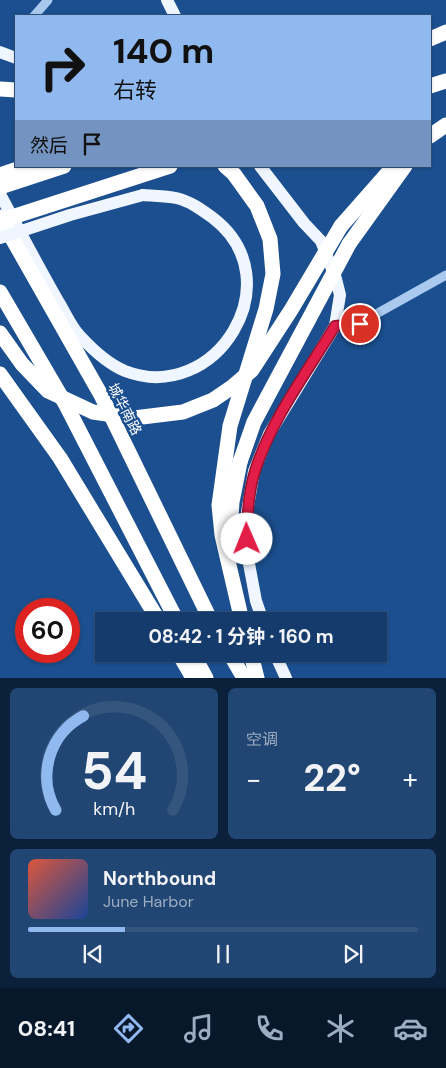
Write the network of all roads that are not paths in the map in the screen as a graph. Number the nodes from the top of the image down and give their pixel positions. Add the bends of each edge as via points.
1 (48, 0) edge
2 (167, 0) edge
3 (35, 15) edge
4 (175, 15) edge
5 (446, 23) edge
6 (431, 28) edge
7 (446, 32) edge
8 (431, 39) edge
9 (0, 52) edge
10 (15, 58) edge
11 (446, 81) edge
12 (431, 86) edge
13 (0, 89) edge
14 (15, 90) edge
15 (23, 167) edge
16 (61, 167) edge
17 (167, 167) edge
18 (226, 167) edge
19 (261, 167) edge
20 (392, 167) edge
21 (404, 167) edge
22 (0, 175) edge
23 (0, 187) edge
24 (0, 194) edge
25 (0, 217) edge
26 (0, 221) edge
27 (0, 238) edge
28 (446, 275) edge
29 (0, 292) edge
30 (335, 326) junction
31 (0, 332) edge
32 (0, 374) edge
33 (235, 597) junction
34 (154, 612) edge
35 (172, 612) edge
36 (207, 612) edge
37 (239, 612) edge
38 (260, 612) edge
39 (183, 662) edge
40 (197, 662) edge
41 (235, 662) edge
42 (253, 662) edge
43 (279, 662) edge
44 (193, 678) edge
45 (206, 678) edge
46 (244, 678) edge
47 (258, 678) edge
48 (286, 678) edge

1 - 3 street
2 - 4 main road
5 - 6 highway
7 - 8 highway
9 - 10 main road
11 - 12 highway
13 - 14 highway
15 - 22 highway
16 - 23 highway
17 - 26 highway, bridge
18 - 33 highway via 257,206 270,239 273,274 266,309 230,426 219,505
19 - 30 main road via 321,241 340,295
20 - 31 highway, bridge via 341,226 252,370 213,400 183,412 134,418 93,412 48,391 22,364
21 - 33 highway, bridge via 349,244 254,422 240,462 232,502 230,530
24 - 27 main road, bridge via 78,335 101,356 124,370 149,377 176,376 207,360 230,339 244,311 247,276 239,246 222,225 200,208 177,198 142,195 70,215
25 - 36 highway, 城华南路 via 101,395
28 - 30 street via 360,324
29 - 35 highway via 66,405
30 - 38 main road via 269,434 254,471 246,512 247,553
32 - 34 highway via 60,458
33 - 37 highway
39 - 44 highway
40 - 45 highway
41 - 46 highway
42 - 47 highway
43 - 48 main road

